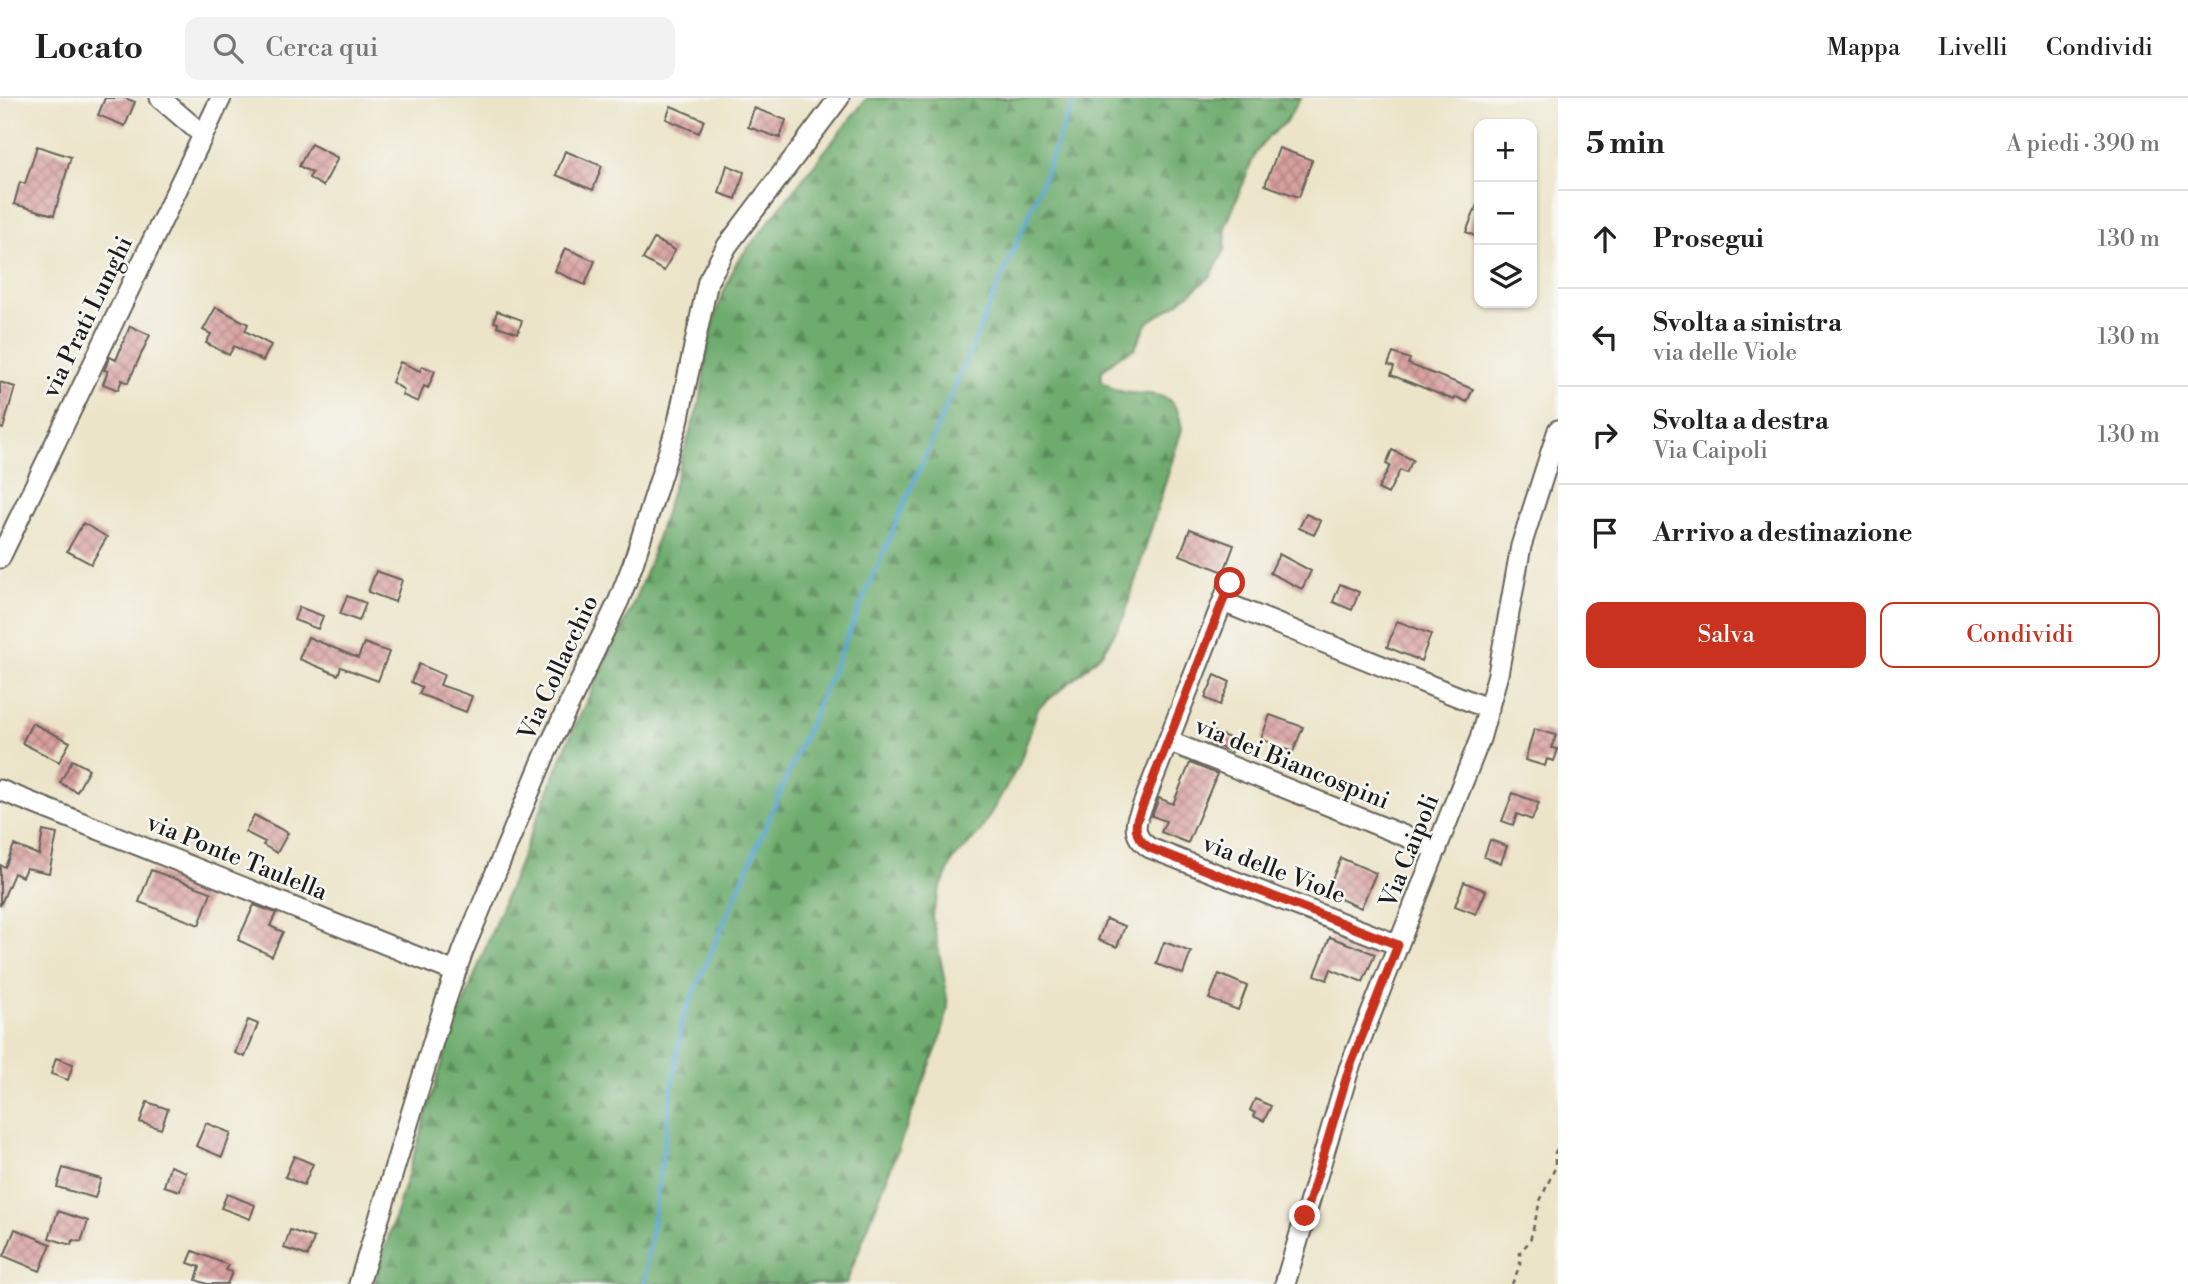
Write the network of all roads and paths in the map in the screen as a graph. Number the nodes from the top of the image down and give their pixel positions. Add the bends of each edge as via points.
1 (160, 98) edge
2 (221, 98) edge
3 (839, 98) edge
4 (203, 135) junction
5 (1558, 430) edge
6 (0, 558) edge
7 (1230, 583) dead end
8 (1223, 602) junction
9 (1489, 709) junction
10 (1168, 741) junction
11 (0, 790) edge
12 (1437, 849) junction
13 (1398, 945) junction
14 (455, 972) junction
15 (1558, 1146) edge
16 (359, 1284) edge
17 (1285, 1284) edge
18 (1513, 1284) edge

1 - 4 street
2 - 4 street, via Prati Lunghi
3 - 14 street, Via Collacchio via 713,270 678,422 633,564 544,757
4 - 6 street, via Prati Lunghi
5 - 9 street, Via Caipoli via 1521,546
7 - 8 street
8 - 9 street
8 - 10 street
9 - 12 street, Via Caipoli
10 - 12 street, via dei Biancospini
10 - 13 street, via delle Viole via 1137,820 1136,834 1143,844
11 - 14 street, via Ponte Taulella
12 - 13 street, Via Caipoli
13 - 17 street, Via Caipoli via 1349,1069
14 - 16 street, Via Collacchio
15 - 18 path via 1555,1168 1530,1241 1520,1252

